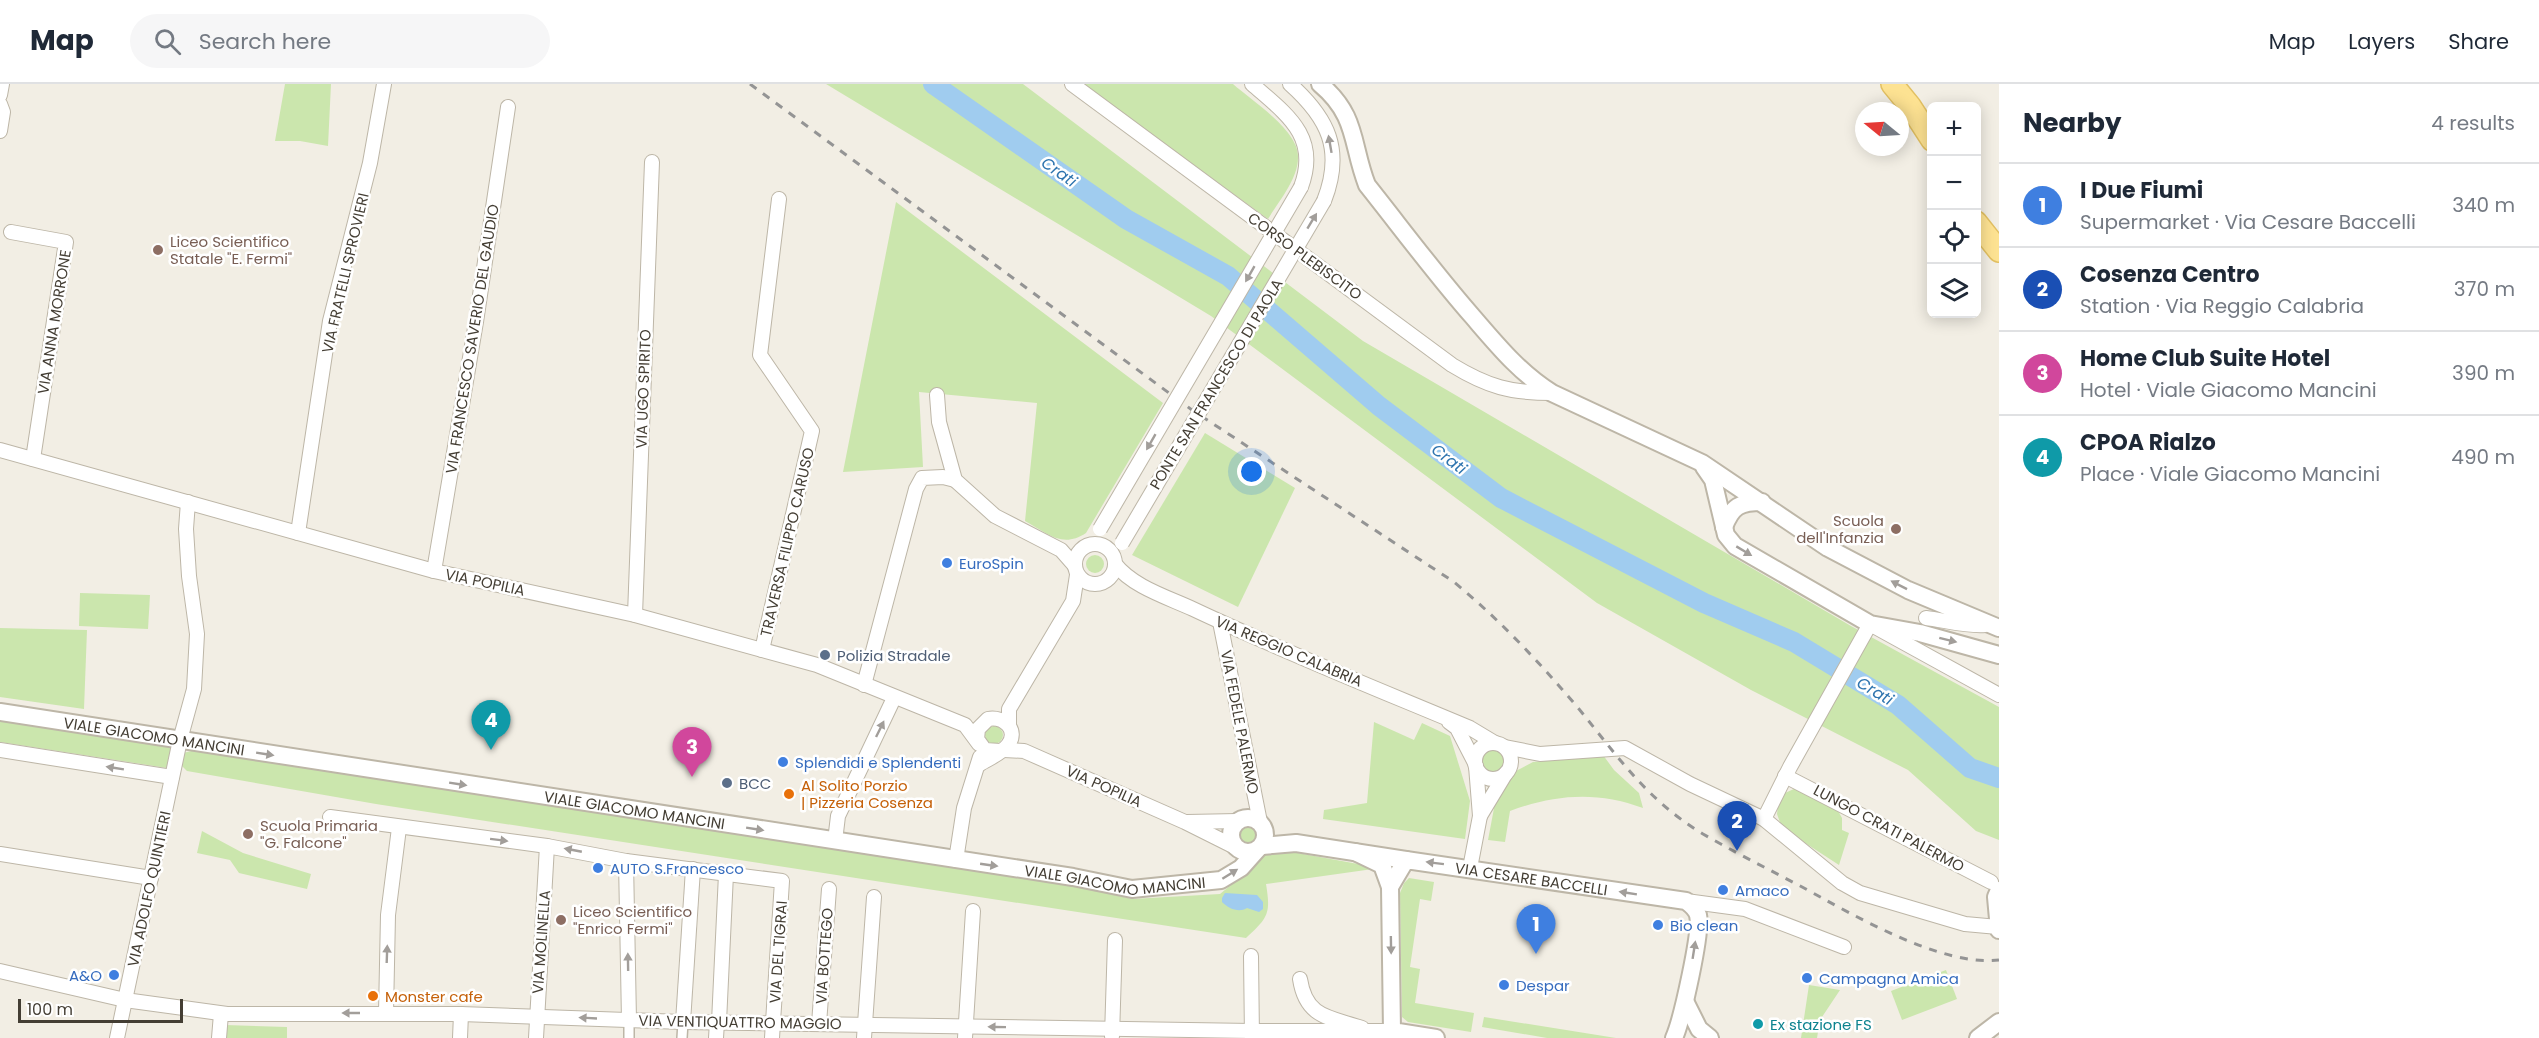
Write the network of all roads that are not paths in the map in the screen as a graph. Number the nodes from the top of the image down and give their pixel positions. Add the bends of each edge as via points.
1 (2, 84) edge
2 (384, 84) edge
3 (1072, 84) edge
4 (1252, 84) edge
5 (1290, 84) edge
6 (1320, 84) edge
7 (1892, 84) edge
8 (0, 95) edge
9 (508, 107) dead end
10 (1, 108) edge
11 (0, 131) edge
12 (1927, 133) edge
13 (652, 162) dead end
14 (779, 199) dead end
15 (1981, 227) edge
16 (10, 232) dead end
17 (1999, 251) edge
18 (1552, 393) junction
19 (937, 395) dead end
20 (0, 450) edge
21 (33, 459) junction
22 (1702, 463) junction
23 (954, 480) junction
24 (188, 502) junction
25 (1762, 502) junction
26 (1724, 527) junction
27 (298, 533) junction
28 (1086, 547) junction
29 (1061, 550) junction
30 (1114, 560) junction
31 (1076, 570) junction
32 (434, 571) junction
33 (1100, 583) junction
34 (1137, 583) junction
35 (1933, 600) junction
36 (1073, 601) junction
37 (635, 615) junction
38 (1220, 622) junction
39 (1870, 624) junction
40 (1923, 625) junction
41 (1996, 626) edge
42 (762, 650) junction
43 (1999, 655) edge
44 (864, 685) junction
45 (1999, 695) edge
46 (894, 698) junction
47 (1009, 710) junction
48 (0, 712) edge
49 (1443, 717) junction
50 (991, 718) junction
51 (965, 725) junction
52 (1010, 730) junction
53 (180, 740) junction
54 (980, 745) junction
55 (1500, 745) junction
56 (0, 750) edge
57 (1002, 751) junction
58 (1024, 751) junction
59 (1540, 754) junction
60 (980, 764) junction
61 (1475, 764) junction
62 (1507, 771) junction
63 (1788, 772) junction
64 (172, 777) junction
65 (1480, 816) junction
66 (330, 818) dead end
67 (1764, 819) junction
68 (1238, 821) junction
69 (1185, 822) junction
70 (399, 828) junction
71 (1261, 837) junction
72 (836, 841) junction
73 (547, 846) junction
74 (1235, 847) junction
75 (1355, 852) junction
76 (0, 854) edge
77 (956, 860) junction
78 (1406, 860) junction
79 (626, 861) junction
80 (1470, 868) junction
81 (693, 869) junction
82 (726, 874) junction
83 (151, 878) junction
84 (1390, 886) junction
85 (829, 889) dead end
86 (1996, 890) edge
87 (874, 897) dead end
88 (1686, 901) junction
89 (973, 911) dead end
90 (1999, 929) edge
91 (1114, 940) dead end
92 (1844, 947) dead end
93 (1251, 956) dead end
94 (0, 971) edge
95 (1300, 979) dead end
96 (125, 1000) junction
97 (1686, 1004) junction
98 (386, 1013) junction
99 (221, 1014) junction
100 (461, 1014) junction
101 (537, 1015) junction
102 (629, 1020) junction
103 (683, 1022) junction
104 (718, 1022) junction
105 (1999, 1022) edge
106 (773, 1023) junction
107 (819, 1024) junction
108 (864, 1031) edge
109 (915, 1032) edge
110 (966, 1032) edge
111 (1372, 1032) junction
112 (1112, 1033) edge
113 (1196, 1034) edge
114 (1252, 1034) edge
115 (1392, 1034) edge
116 (117, 1038) edge
117 (219, 1038) edge
118 (460, 1038) edge
119 (536, 1038) edge
120 (629, 1038) edge
121 (682, 1038) edge
122 (716, 1038) edge
123 (772, 1038) edge
124 (1436, 1038) edge
125 (1674, 1038) edge
126 (1710, 1038) edge
127 (1978, 1038) edge

1 - 8 street
2 - 27 street, VIA FRATELLI SPROVIERI via 370,163 330,321
3 - 18 street, CORSO PLEBISCITO via 1452,365 1500,389
4 -> 28 street, PONTE SAN FRANCESCO DI PAOLA, bridge via 1298,129 1307,157 1307,172
30 -> 5 street, PONTE SAN FRANCESCO DI PAOLA, bridge via 1324,201 1332,171 1326,124
6 - 18 street via 1331,93 1353,128 1359,166 1367,185 1514,365
7 - 12 main road
9 - 32 street, VIA FRANCESCO SAVERIO DEL GAUDIO
10 - 11 street
13 - 37 street, VIA UGO SPIRITO
14 - 42 street, TRAVERSA FILIPPO CARUSO via 760,355 812,431
15 - 17 main road
16 - 21 street, VIA ANNA MORRONE via 66,242
18 - 22 street
19 - 23 street via 939,422
20 - 21 street, VIA POPILIA
21 - 24 street, VIA POPILIA
22 - 25 street
22 - 26 street via 1713,480
23 - 29 street, VIA REGGIO CALABRIA via 995,516
23 - 44 street via 922,478 916,489
24 - 27 street, VIA POPILIA
24 - 53 street, VIA ADOLFO QUINTIERI via 189,576 197,634 194,689
25 - 26 street via 1738,504
35 -> 25 street via 1828,548
26 -> 39 street via 1730,543
27 - 32 street, VIA POPILIA
28 - 29 street, VIA REGGIO CALABRIA
28 - 30 street, VIA REGGIO CALABRIA via 1102,546
28 - 31 street via 1077,554
29 - 31 street, VIA REGGIO CALABRIA
30 - 33 street via 1111,577
30 - 34 street, VIA REGGIO CALABRIA via 1122,573
31 - 33 street, VIA REGGIO CALABRIA via 1082,580
31 - 36 street
32 - 37 street, VIA POPILIA
33 - 34 street, VIA REGGIO CALABRIA
33 - 36 street
34 - 38 street, VIA REGGIO CALABRIA
35 - 40 street
35 - 41 street
36 - 47 street
37 - 42 street, VIA POPILIA
38 - 49 street, VIA REGGIO CALABRIA
38 - 71 street, VIA FEDELE PALERMO
39 - 40 street
39 - 45 street
39 - 63 street
40 - 41 street via 1953,621
40 -> 43 street
42 - 44 street, VIA POPILIA via 817,665
44 - 46 street, VIA POPILIA
46 - 51 street, VIA POPILIA
72 -> 46 street via 838,816
47 - 50 street
47 - 52 street
48 - 53 street, VIALE GIACOMO MANCINI
49 - 55 street, VIA REGGIO CALABRIA
49 - 61 street, VIA REGGIO CALABRIA via 1457,728
50 - 51 street
50 - 52 street via 1002,719
50 - 54 street via 978,729
51 - 54 street
52 - 57 street via 1010,743
52 - 58 street
53 - 64 street, VIA ADOLFO QUINTIERI
53 -> 72 street, VIALE GIACOMO MANCINI
54 - 57 street via 990,752
54 - 60 street
55 - 59 street, VIA REGGIO CALABRIA
55 - 61 street via 1480,748
55 - 62 street via 1511,758
64 -> 56 street
57 - 58 street, VIA POPILIA
57 - 60 street
58 - 69 street, VIA POPILIA
59 - 62 street, VIA REGGIO CALABRIA
59 - 67 street, VIA REGGIO CALABRIA via 1625,747
60 - 77 street via 964,808
61 - 62 street, VIA REGGIO CALABRIA via 1482,775 1491,779
61 - 65 street
62 - 65 street
63 - 67 street
63 - 86 street, LUNGO CRATI PALERMO
64 - 83 street, VIA ADOLFO QUINTIERI
65 - 80 street
66 - 70 street
67 - 90 street, VIA REGGIO CALABRIA via 1860,893 1965,924
68 - 69 street, VIA POPILIA
68 - 71 street via 1249,818
68 - 74 street via 1231,833
69 - 74 street, VIA POPILIA
70 -> 73 street
98 -> 70 street via 388,915
71 - 74 street via 1246,852
71 - 75 street
77 -> 71 street, VIALE GIACOMO MANCINI via 1132,889 1221,880 1241,868
72 - 77 street, VIALE GIACOMO MANCINI
79 -> 73 street
73 - 101 street, VIA MOLINELLA
75 - 78 street, VIA CESARE BACCELLI
75 - 84 street via 1382,865
76 - 83 street
80 -> 78 street, VIA CESARE BACCELLI
78 - 84 street
79 - 81 street
102 -> 79 street
88 -> 80 street, VIA CESARE BACCELLI
81 - 82 street
81 - 103 street
82 - 104 street
82 - 106 street, VIA DEL TIGRAI via 782,881
83 - 96 street, VIA ADOLFO QUINTIERI
84 -> 115 street
85 - 107 street, VIA BOTTEGO
86 - 90 street
87 - 108 street
88 - 92 street via 1745,909
97 -> 88 street via 1698,922 1695,908
89 - 110 street
91 - 112 street
93 - 114 street
94 - 96 street, VIA VENTIQUATTRO MAGGIO
95 - 111 street via 1302,994 1312,1009
96 - 99 street, VIA VENTIQUATTRO MAGGIO
96 - 116 street, VIA ADOLFO QUINTIERI
97 - 125 street
97 - 126 street via 1699,1029
98 -> 99 street, VIA VENTIQUATTRO MAGGIO
98 - 100 street, VIA VENTIQUATTRO MAGGIO
99 - 117 street
100 - 101 street, VIA VENTIQUATTRO MAGGIO
100 - 118 street
102 -> 101 street, VIA VENTIQUATTRO MAGGIO
101 - 119 street, VIA MOLINELLA
102 - 103 street, VIA VENTIQUATTRO MAGGIO
102 - 120 street
103 - 104 street, VIA VENTIQUATTRO MAGGIO
103 - 121 street
104 - 106 street, VIA VENTIQUATTRO MAGGIO
104 - 122 street
105 - 127 street
106 - 107 street, VIA VENTIQUATTRO MAGGIO
106 - 123 street, VIA DEL TIGRAI
107 - 108 street, VIA VENTIQUATTRO MAGGIO
108 - 109 street, VIA VENTIQUATTRO MAGGIO
109 - 110 street, VIA VENTIQUATTRO MAGGIO
112 -> 110 street, VIA VENTIQUATTRO MAGGIO
111 - 114 street, VIA VENTIQUATTRO MAGGIO
111 - 115 street, VIA VENTIQUATTRO MAGGIO
112 - 113 street, VIA VENTIQUATTRO MAGGIO
113 - 114 street, VIA VENTIQUATTRO MAGGIO
115 - 124 street

